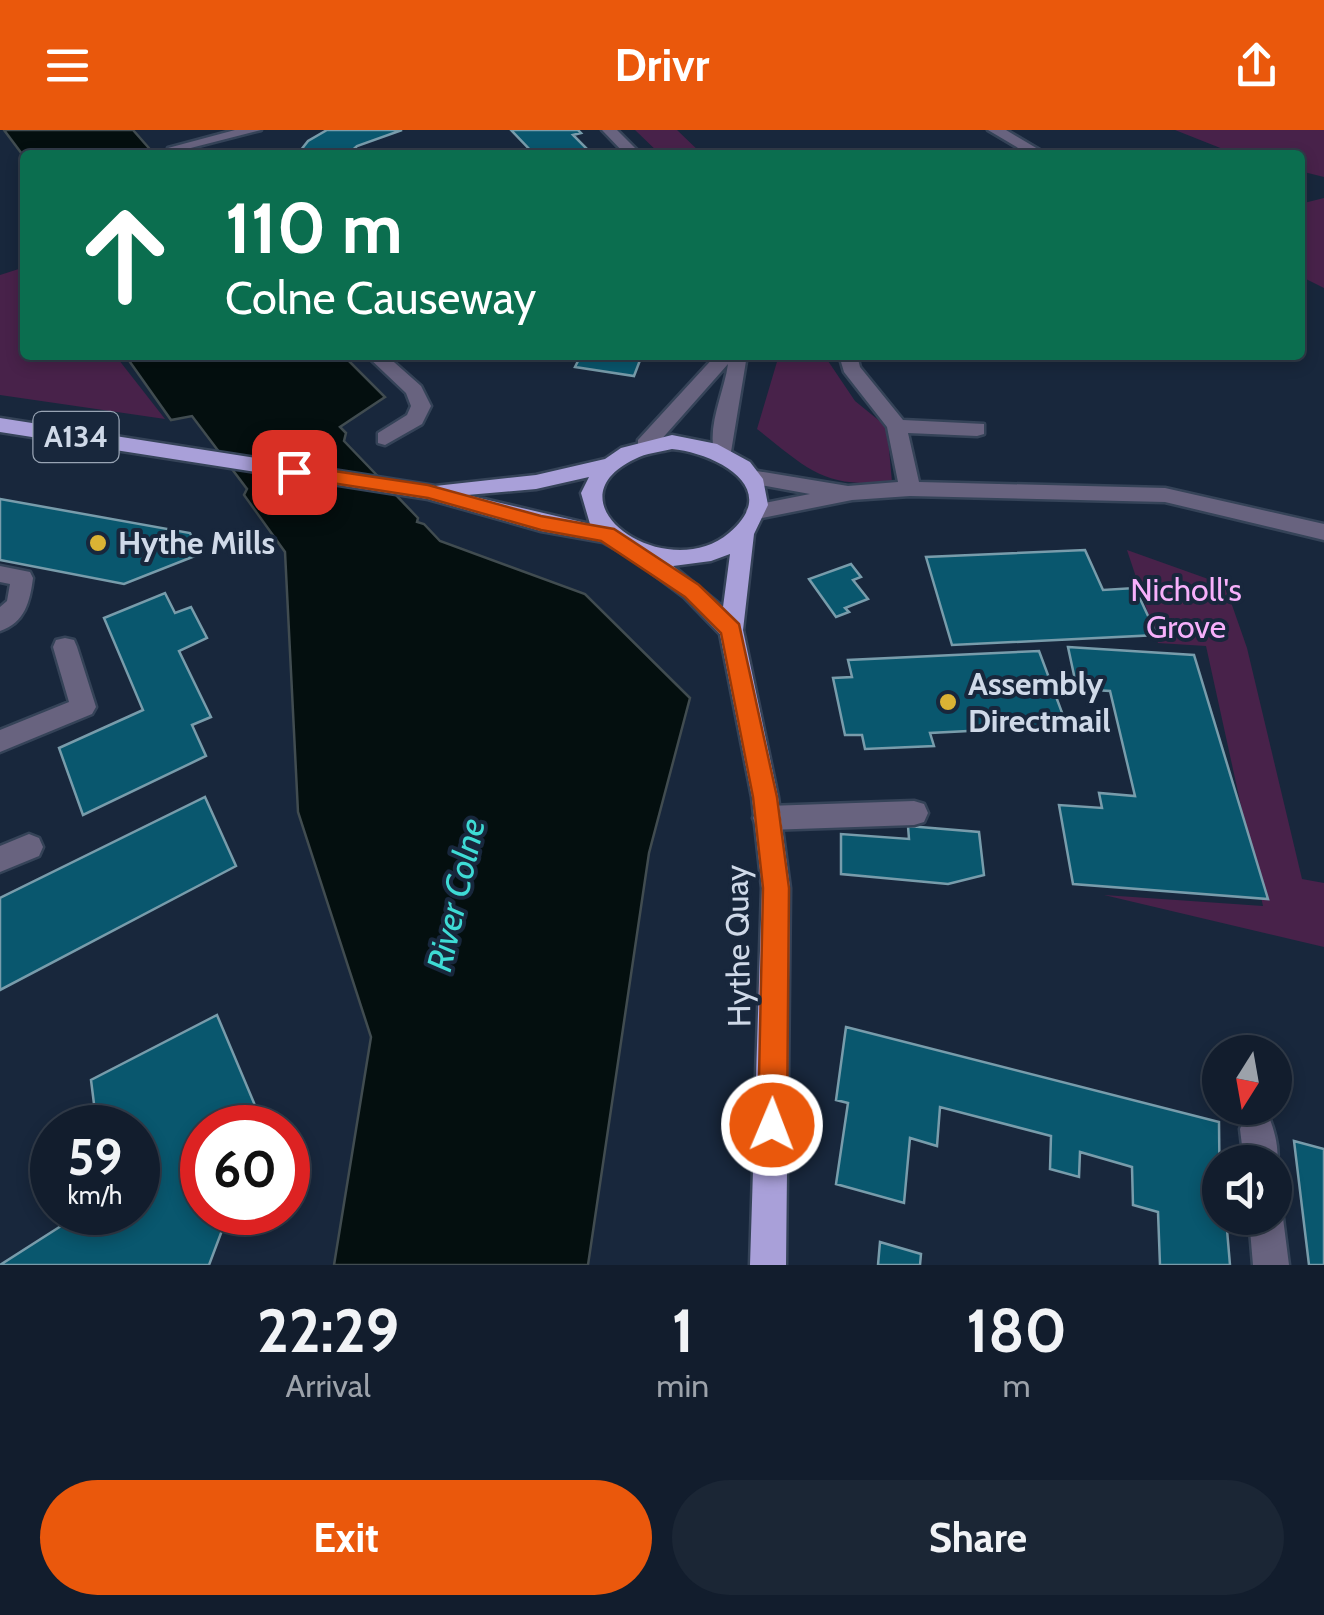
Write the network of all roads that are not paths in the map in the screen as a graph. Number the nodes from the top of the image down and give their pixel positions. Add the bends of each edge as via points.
1 (254, 130) edge
2 (609, 130) edge
3 (996, 130) edge
4 (212, 134) edge
5 (180, 150) edge
6 (629, 150) edge
7 (1031, 150) edge
8 (381, 360) edge
9 (722, 360) edge
10 (738, 360) edge
11 (850, 360) edge
12 (0, 425) edge
13 (897, 426) junction
14 (977, 429) dead end
15 (385, 438) dead end
16 (645, 445) junction
17 (724, 453) junction
18 (605, 466) junction
19 (751, 476) junction
20 (910, 490) junction
21 (428, 492) junction
22 (852, 493) junction
23 (757, 511) junction
24 (1324, 532) edge
25 (606, 534) junction
26 (744, 536) junction
27 (636, 552) junction
28 (0, 574) edge
29 (0, 622) edge
30 (731, 630) junction
31 (65, 647) dead end
32 (0, 741) edge
33 (914, 813) dead end
34 (768, 818) junction
35 (1257, 1129) dead end
36 (1259, 1145) edge
37 (1268, 1235) edge
38 (768, 1265) edge
39 (1271, 1265) edge

1 - 4 street
2 - 6 street
3 - 7 street
4 - 5 street
8 - 15 street via 414,390 421,406
9 - 16 street
10 - 17 street via 737,382 722,416
11 - 13 street
12 - 21 main road, A134
13 - 14 street
13 - 20 street
16 - 17 main road, A134 via 691,443
16 - 18 main road, A134
17 - 19 main road, A134
18 - 21 main road, A134 via 536,482
18 - 25 main road via 590,505
19 - 22 street
19 - 23 main road
20 - 22 street
20 - 24 street via 1165,495
21 - 25 main road, A134
22 - 23 street
23 - 26 main road
25 - 27 main road, A134
26 - 27 main road, A134 via 684,558
26 - 30 main road, Hythe Quay
27 - 30 main road, A134 via 692,591
28 - 29 street via 22,578 18,604
30 - 34 main road, Hythe Quay
31 - 32 street via 83,707
33 - 34 street
34 - 38 main road, Hythe Quay via 776,888
35 - 36 street
37 - 39 street

